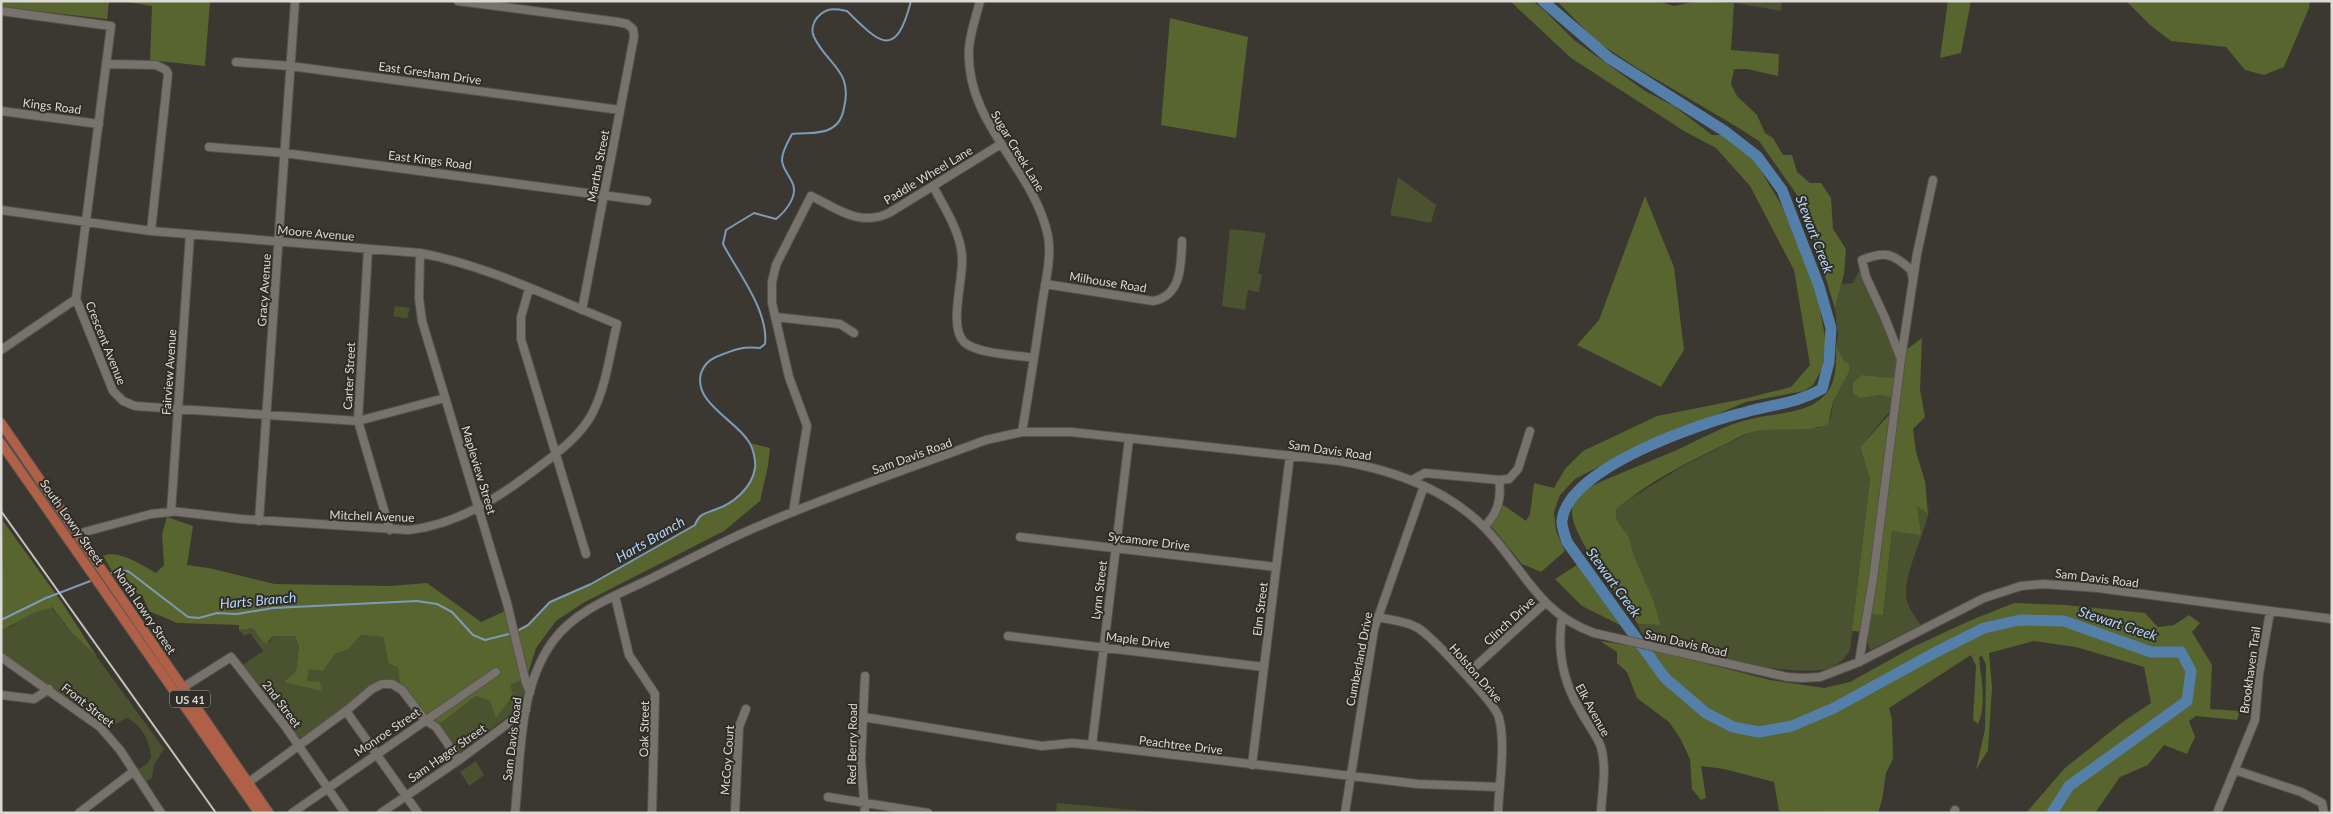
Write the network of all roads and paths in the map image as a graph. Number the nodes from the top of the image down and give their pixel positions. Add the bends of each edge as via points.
1 (295, 1) edge
2 (458, 1) edge
3 (980, 1) edge
4 (1, 11) edge
5 (236, 62) dead end
6 (106, 64) junction
7 (290, 66) junction
8 (620, 110) junction
9 (1, 111) edge
10 (99, 124) junction
11 (1001, 144) junction
12 (209, 146) dead end
13 (284, 153) junction
14 (1934, 180) dead end
15 (933, 186) junction
16 (605, 194) junction
17 (647, 201) dead end
18 (1, 210) edge
19 (85, 221) junction
20 (152, 231) junction
21 (190, 234) junction
22 (278, 241) junction
23 (1182, 241) dead end
24 (368, 249) junction
25 (420, 253) junction
26 (1913, 280) junction
27 (1045, 284) junction
28 (528, 289) junction
29 (76, 299) junction
30 (582, 310) junction
31 (775, 317) junction
32 (617, 324) joint
33 (854, 333) dead end
34 (1, 350) edge
35 (1034, 358) junction
36 (1900, 359) junction
37 (445, 398) junction
38 (178, 408) junction
39 (266, 415) junction
40 (358, 421) junction
41 (1, 423) edge
42 (1530, 431) dead end
43 (1022, 432) junction
44 (1129, 439) junction
45 (1, 443) edge
46 (556, 454) junction
47 (1290, 456) junction
48 (1412, 480) junction
49 (1499, 480) junction
50 (1424, 486) junction
51 (478, 508) junction
52 (171, 511) junction
53 (794, 512) junction
54 (259, 521) junction
55 (1484, 527) junction
56 (390, 530) junction
57 (77, 534) junction
58 (1020, 537) dead end
59 (1115, 549) junction
60 (586, 554) dead end
61 (1276, 567) junction
62 (108, 586) junction
63 (615, 596) junction
64 (1545, 603) junction
65 (2270, 612) junction
66 (1377, 617) junction
67 (1562, 617) junction
68 (2332, 619) edge
69 (1008, 636) dead end
70 (1104, 648) junction
71 (1, 656) edge
72 (1859, 662) junction
73 (1264, 667) junction
74 (496, 672) dead end
75 (1466, 675) junction
76 (865, 676) dead end
77 (182, 688) junction
78 (49, 689) junction
79 (530, 692) junction
80 (1, 695) edge
81 (746, 709) dead end
82 (526, 710) junction
83 (346, 711) junction
84 (863, 717) junction
85 (425, 720) junction
86 (298, 745) junction
87 (1092, 745) junction
88 (376, 754) junction
89 (459, 760) junction
90 (1252, 765) junction
91 (2235, 770) junction
92 (134, 771) junction
93 (1350, 777) junction
94 (245, 785) junction
95 (328, 787) junction
96 (1498, 787) junction
97 (406, 796) junction
98 (828, 797) dead end
99 (864, 802) junction
100 (79, 813) edge
101 (162, 813) edge
102 (259, 813) edge
103 (269, 813) edge
104 (292, 813) edge
105 (345, 813) edge
106 (381, 813) edge
107 (418, 813) edge
108 (515, 813) edge
109 (652, 813) edge
110 (735, 813) edge
111 (865, 813) edge
112 (928, 813) edge
113 (1345, 813) edge
114 (1498, 813) edge
115 (1601, 813) edge
116 (2217, 813) edge
117 (2324, 813) edge

1 - 7 street, Gracy Avenue
2 - 8 street, Martha Street via 631,26 634,36
3 - 11 street, Sugar Creek Lane via 970,41 972,82 980,109
4 - 6 street, Crescent Avenue via 111,26
5 - 7 street, East Gresham Drive
6 - 10 street, Crescent Avenue
6 - 20 street via 156,65 168,74
7 - 8 street, East Gresham Drive
7 - 13 street, Gracy Avenue
8 - 16 street, Martha Street
9 - 10 street, Kings Road
10 - 19 street, Crescent Avenue
11 - 15 street, Paddle Wheel Lane
11 - 27 street, Sugar Creek Lane via 1031,192 1045,226 1049,245
12 - 13 street, East Kings Road
13 - 16 street, East Kings Road
13 - 22 street, Gracy Avenue
14 - 26 street
15 - 31 street, Paddle Wheel Lane via 889,212 870,219 847,214 811,196 774,273 771,293
15 - 35 street via 960,242 962,266 956,325 960,337 971,347
16 - 17 street, East Kings Road
16 - 30 street, Martha Street
18 - 19 street, Moore Avenue
19 - 20 street, Moore Avenue
19 - 29 street, Crescent Avenue
20 - 21 street, Moore Avenue
21 - 22 street, Moore Avenue
21 - 38 street, Fairview Avenue
22 - 24 street, Moore Avenue
22 - 39 street, Gracy Avenue
23 - 27 street, Milhouse Road via 1176,285 1160,300
24 - 25 street, Moore Avenue
24 - 40 street, Carter Street
25 - 28 street, Moore Avenue via 454,261
25 - 37 street, Mapleview Street via 422,320
26 - 36 street
26 - 36 street via 1911,270 1890,255 1862,260
27 - 35 street, Sugar Creek Lane
28 - 30 street, Moore Avenue
28 - 46 street via 521,318 521,339
29 - 34 street
29 - 38 street, Crescent Avenue via 116,396 131,405
30 - 32 street, Moore Avenue
31 - 33 street via 840,324
31 - 53 street via 792,386 807,426
32 - 46 street, Mitchell Avenue via 593,413
35 - 43 street, Sugar Creek Lane
36 - 72 street
37 - 40 street, Crescent Avenue
37 - 51 street, Mapleview Street
38 - 39 street, Crescent Avenue
38 - 52 street, Fairview Avenue
39 - 40 street, Crescent Avenue
39 - 54 street, Gracy Avenue
40 - 56 street, Carter Street
41 - 57 main road, North Lowry Street / US 41
42 - 49 street via 1518,468 1509,479
43 - 44 street, Sam Davis Road via 1071,432
43 - 53 street, Sam Davis Road via 986,440
44 - 47 street, Sam Davis Road
44 - 59 street, Lynn Street
45 - 62 main road, South Lowry Street / US 41 via 89,567
46 - 51 street, Mitchell Avenue
46 - 60 street
47 - 48 street, Sam Davis Road via 1360,464
47 - 61 street, Elm Street
48 - 49 street via 1425,473
48 - 50 street, Sam Davis Road
49 - 55 street via 1494,518
50 - 55 street, Sam Davis Road via 1455,504
50 - 66 street, Cumberland Drive
51 - 56 street, Mitchell Avenue via 430,527
51 - 79 street, Mapleview Street
52 - 54 street, Mitchell Avenue
52 - 57 street, Mitchell Avenue
53 - 63 street, Sam Davis Road via 739,535
54 - 56 street, Mitchell Avenue
55 - 64 street, Sam Davis Road
57 - 62 main road, North Lowry Street / US 41
58 - 59 street, Sycamore Drive
59 - 61 street, Sycamore Drive
59 - 70 street, Lynn Street
61 - 73 street, Elm Street
62 - 77 main road, North Lowry Street / US 41
62 - 94 main road, South Lowry Street / US 41
63 - 79 street, Sam Davis Road via 580,615 563,629 546,652
63 - 109 street, Oak Street via 629,655 655,694
64 - 67 street, Sam Davis Road
64 - 75 street, Clinch Drive
65 - 68 street, Sam Davis Road
65 - 72 street, Sam Davis Road via 2089,588 2028,585 1984,598
65 - 91 street, Brookhaven Trail via 2255,720
66 - 75 street, Holston Drive via 1418,628
66 - 93 street, Cumberland Drive
67 - 72 street, Sam Davis Road via 1603,635 1787,677 1820,677
67 - 115 street, Elk Avenue via 1559,644 1566,683 1600,744 1604,761
69 - 70 street, Maple Drive
70 - 73 street, Maple Drive
70 - 87 street, Lynn Street
71 - 78 street, Front Street
73 - 90 street, Elm Street
74 - 85 street, Monroe Street
75 - 96 street, Holston Drive via 1499,716
76 - 84 street, Red Berry Road
77 - 86 street, 2nd Street via 231,657
77 - 94 main road, North Lowry Street / US 41
78 - 80 street via 34,699
78 - 92 street, Front Street via 100,726
79 - 82 street, Sam Davis Road
81 - 110 street, McCoy Court via 739,726
82 - 89 street, Sam Hager Street
82 - 108 street, Sam Davis Road
83 - 85 street via 372,689 392,684 402,690
83 - 86 street
83 - 88 street
84 - 87 street, Peachtree Drive via 1042,746
84 - 99 street, Red Berry Road via 861,760
85 - 88 street, Monroe Street
85 - 89 street via 436,727
86 - 94 street
86 - 95 street, 2nd Street
87 - 90 street, Peachtree Drive
88 - 95 street, Monroe Street
88 - 97 street
89 - 97 street, Sam Hager Street
90 - 93 street, Peachtree Drive
91 - 116 street, Brookhaven Trail
91 - 117 street via 2301,792 2322,803
92 - 100 street
92 - 101 street, Front Street
93 - 96 street, Peachtree Drive
93 - 113 street, Cumberland Drive
94 - 102 main road, South Lowry Street / US 41
94 - 103 main road, North Lowry Street / US 41
95 - 104 street, Monroe Street
95 - 105 street, 2nd Street
96 - 114 street, Holston Drive
97 - 106 street, Sam Hager Street
97 - 107 street
98 - 99 street
99 - 111 street, Red Berry Road
99 - 112 street

